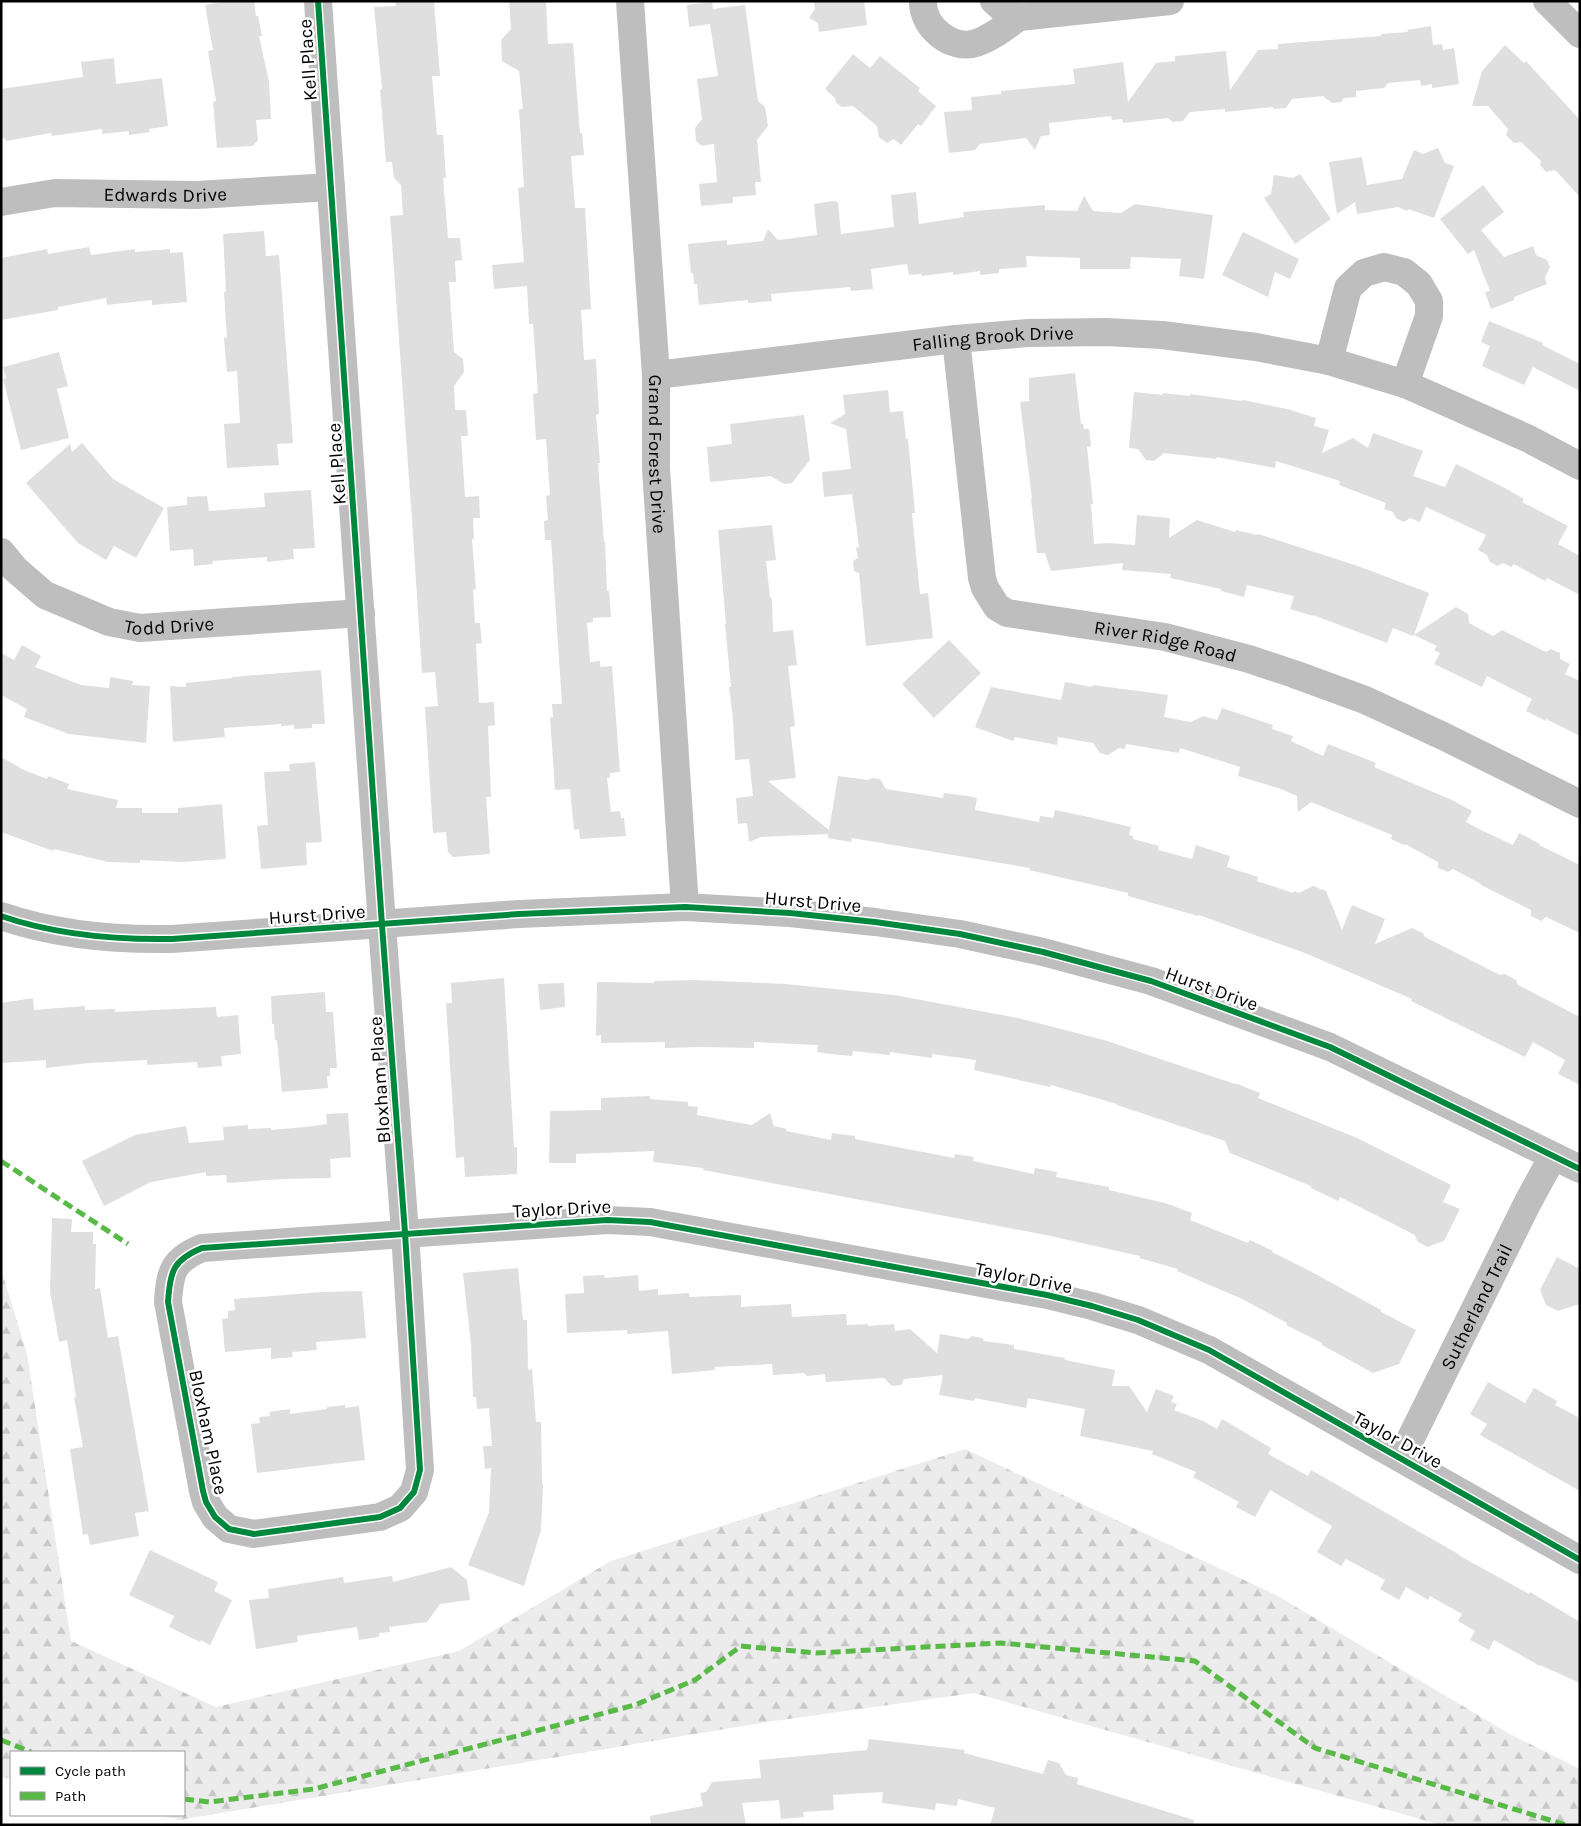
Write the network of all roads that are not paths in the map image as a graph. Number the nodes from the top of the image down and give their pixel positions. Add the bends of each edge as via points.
1 (318, 1) edge
2 (630, 1) edge
3 (923, 1) edge
4 (994, 1) edge
5 (1170, 1) edge
6 (1547, 1) edge
7 (1020, 17) junction
8 (1580, 34) edge
9 (331, 188) junction
10 (1, 202) edge
11 (956, 339) junction
12 (1329, 361) junction
13 (656, 375) junction
14 (1405, 384) junction
15 (1580, 466) edge
16 (1, 552) edge
17 (361, 613) junction
18 (1580, 804) edge
19 (685, 908) junction
20 (1, 916) edge
21 (382, 924) junction
22 (1553, 1156) junction
23 (1580, 1170) edge
24 (405, 1233) junction
25 (1401, 1458) junction
26 (1580, 1560) edge

1 - 9 street, Kell Place
2 - 13 street, Grand Forest Drive
3 - 7 street via 930,25 944,37 962,44 986,39
4 - 7 street via 1005,11
5 - 7 street
6 - 8 street
9 - 10 street, Edwards Drive via 197,195 55,194
9 - 17 street, Kell Place
11 - 12 street, Falling Brook Drive via 1028,333 1162,335 1256,347
11 - 13 street, Falling Brook Drive
11 - 18 street, River Ridge Road via 982,578 997,608 1018,616 1165,637 1294,674 1365,700
12 - 14 street, Falling Brook Drive
12 - 14 street via 1348,288 1364,273 1384,267 1404,272 1419,284 1429,301 1430,316
13 - 19 street, Grand Forest Drive via 656,469
14 - 15 street, Falling Brook Drive via 1529,439
16 - 17 street, Todd Drive via 15,569 46,595 109,622 140,628
17 - 21 street, Kell Place
19 - 21 street, Hurst Drive via 519,914
19 - 22 street, Hurst Drive via 800,914 960,934 1151,981 1330,1047
20 - 21 street, Hurst Drive via 47,928 129,939 172,939
21 - 24 street, Bloxham Place
22 - 23 street, Hurst Drive
22 - 25 street, Sutherland Trail
24 - 24 street, Bloxham Place via 202,1248 176,1265 169,1283 168,1302 203,1491 215,1517 229,1529 254,1534 380,1517 400,1508 414,1492 420,1470
24 - 25 street, Taylor Drive via 607,1220 650,1222 1092,1306 1138,1320 1193,1343
25 - 26 street, Taylor Drive

